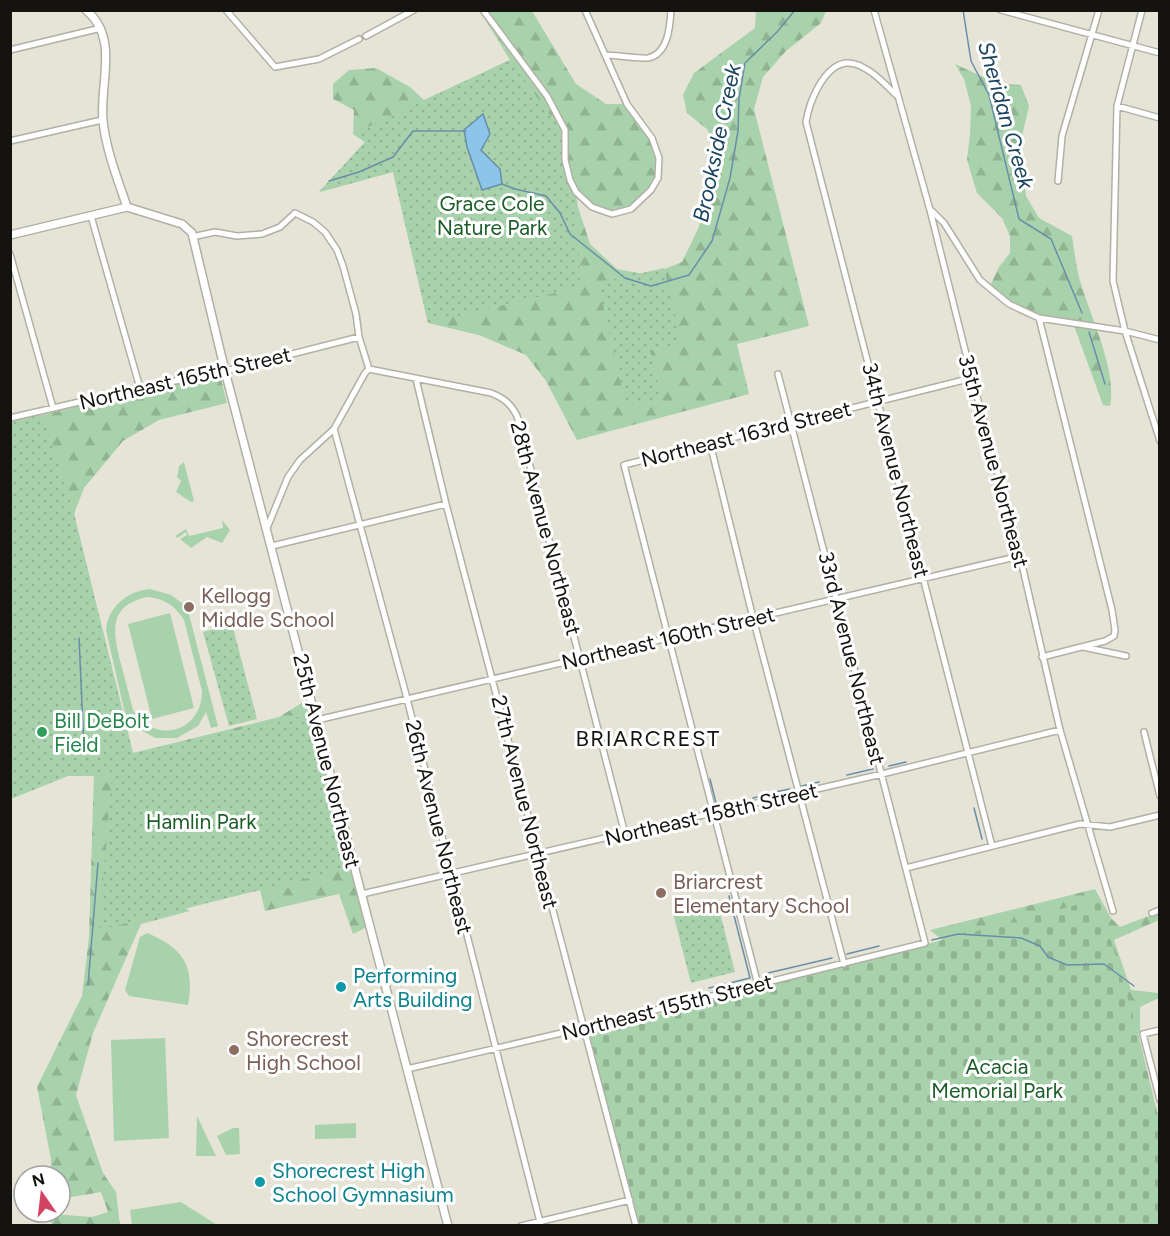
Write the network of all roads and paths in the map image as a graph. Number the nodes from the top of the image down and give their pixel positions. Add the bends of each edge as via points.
1 (86, 10) edge
2 (226, 10) edge
3 (414, 10) edge
4 (483, 10) edge
5 (585, 10) edge
6 (670, 10) edge
7 (874, 10) edge
8 (1001, 10) edge
9 (1099, 10) edge
10 (1142, 10) edge
11 (101, 28) junction
12 (366, 36) dead end
13 (1093, 36) junction
14 (359, 39) dead end
15 (1133, 46) junction
16 (10, 50) edge
17 (1160, 53) edge
18 (605, 55) junction
19 (897, 97) junction
20 (1117, 106) junction
21 (1160, 118) edge
22 (102, 120) junction
23 (10, 141) edge
24 (1058, 181) dead end
25 (126, 207) junction
26 (930, 210) junction
27 (91, 216) junction
28 (10, 235) edge
29 (192, 237) junction
30 (10, 254) edge
31 (1039, 318) junction
32 (1125, 331) junction
33 (358, 337) junction
34 (1160, 340) edge
35 (369, 369) junction
36 (225, 371) junction
37 (778, 374) dead end
38 (972, 378) junction
39 (416, 379) junction
40 (140, 388) junction
41 (879, 401) junction
42 (53, 408) junction
43 (10, 418) edge
44 (791, 423) junction
45 (334, 429) junction
46 (1160, 441) edge
47 (710, 443) junction
48 (446, 504) junction
49 (360, 525) junction
50 (267, 528) junction
51 (272, 546) junction
52 (1020, 556) junction
53 (923, 578) junction
54 (837, 598) junction
55 (753, 618) junction
56 (669, 638) junction
57 (1082, 646) junction
58 (1126, 656) dead end
59 (1042, 657) junction
60 (581, 658) junction
61 (493, 679) junction
62 (407, 699) junction
63 (317, 720) junction
64 (1060, 730) junction
65 (1144, 732) dead end
66 (969, 753) junction
67 (882, 774) junction
68 (799, 793) junction
69 (1160, 795) edge
70 (714, 813) junction
71 (1160, 815) edge
72 (1087, 825) junction
73 (625, 834) junction
74 (992, 846) junction
75 (538, 854) junction
76 (906, 868) junction
77 (450, 874) junction
78 (362, 894) junction
79 (1160, 910) edge
80 (1113, 911) dead end
81 (1152, 913) dead end
82 (925, 943) joint
83 (844, 964) junction
84 (758, 985) junction
85 (583, 1028) junction
86 (1160, 1030) edge
87 (496, 1048) junction
88 (407, 1069) junction
89 (1160, 1101) edge
90 (630, 1200) junction
91 (540, 1223) edge
92 (448, 1226) edge
93 (521, 1226) edge
94 (636, 1226) edge

1 - 11 street
2 - 14 street via 275,67 320,59
3 - 12 street
4 - 18 street via 547,96 565,130 565,160 576,192 591,207 612,214 631,209 651,190 658,178 659,158 652,138 627,104
5 - 18 street
6 - 18 street via 667,40 656,55 645,59
7 - 19 street, 35th Avenue Northeast
8 - 13 street
9 - 13 street
10 - 15 street
11 - 16 street
11 - 22 street via 105,43
13 - 15 street
13 - 24 street via 1062,136
15 - 17 street
15 - 20 street
19 - 26 street, 35th Avenue Northeast
19 - 41 street, 34th Avenue Northeast via 878,77 846,63 824,78 808,106 806,122
20 - 21 street
20 - 32 street via 1113,281
22 - 23 street
22 - 25 street
25 - 27 street
25 - 29 street, 25th Avenue Northeast via 182,224
26 - 31 street via 944,223 980,280 1009,304
26 - 38 street, 35th Avenue Northeast
27 - 28 street
27 - 40 street
29 - 33 street via 215,232 237,236 261,234 280,227 295,213 313,222 325,232 343,266
29 - 36 street, 25th Avenue Northeast
30 - 42 street
31 - 32 street
31 - 57 street via 1115,630 1114,636 1106,641
32 - 34 street
32 - 46 street
33 - 35 street
33 - 36 street, Northeast 165th Street
35 - 39 street
35 - 45 street
36 - 40 street, Northeast 165th Street
36 - 50 street, 25th Avenue Northeast
37 - 44 street, 33rd Avenue Northeast
38 - 41 street, Northeast 163rd Street
38 - 52 street, 35th Avenue Northeast
39 - 48 street, 27th Avenue Northeast
39 - 60 street, 28th Avenue Northeast via 491,393 512,406
40 - 42 street, Northeast 165th Street
41 - 44 street, Northeast 163rd Street
41 - 53 street, 34th Avenue Northeast
42 - 43 street, Northeast 165th Street
44 - 47 street, Northeast 163rd Street
44 - 54 street, 33rd Avenue Northeast
45 - 49 street, 26th Avenue Northeast
45 - 50 street via 293,469
47 - 55 street
47 - 56 street, Northeast 163rd Street via 624,465
48 - 49 street
48 - 61 street, 27th Avenue Northeast
49 - 51 street
49 - 62 street, 26th Avenue Northeast
50 - 51 street, 25th Avenue Northeast
51 - 63 street, 25th Avenue Northeast
52 - 53 street, Northeast 160th Street
52 - 59 street, 35th Avenue Northeast
53 - 54 street, Northeast 160th Street
53 - 66 street, 34th Avenue Northeast
54 - 55 street, Northeast 160th Street
54 - 67 street, 33rd Avenue Northeast
55 - 56 street, Northeast 160th Street
55 - 68 street
56 - 60 street, Northeast 160th Street
56 - 70 street
57 - 58 street
57 - 59 street
59 - 64 street, 35th Avenue Northeast
60 - 61 street, Northeast 160th Street
60 - 73 street, 28th Avenue Northeast
61 - 62 street, Northeast 160th Street
61 - 75 street, 27th Avenue Northeast
62 - 63 street, Northeast 160th Street
62 - 77 street, 26th Avenue Northeast
63 - 78 street, 25th Avenue Northeast
64 - 66 street, Northeast 158th Street
64 - 72 street, 35th Avenue Northeast
65 - 69 street
66 - 67 street, Northeast 158th Street
66 - 74 street, 34th Avenue Northeast
67 - 68 street, Northeast 158th Street
67 - 76 street, 33rd Avenue Northeast
68 - 70 street, Northeast 158th Street
68 - 83 street
70 - 73 street, Northeast 158th Street
70 - 84 street
71 - 72 street via 1110,827
72 - 74 street
72 - 80 street, 35th Avenue Northeast
73 - 75 street, Northeast 158th Street
74 - 76 street
75 - 77 street, Northeast 158th Street
75 - 85 street, 27th Avenue Northeast
76 - 82 street, 33rd Avenue Northeast
77 - 78 street, Northeast 158th Street
77 - 87 street, 26th Avenue Northeast
78 - 88 street, 25th Avenue Northeast
79 - 81 street
82 - 83 street, Northeast 155th Street
83 - 84 street, Northeast 155th Street
84 - 85 street, Northeast 155th Street
85 - 87 street, Northeast 155th Street
85 - 90 street, 27th Avenue Northeast
86 - 89 street via 1143,1034
87 - 88 street, Northeast 155th Street
87 - 91 street, 26th Avenue Northeast
88 - 92 street, 25th Avenue Northeast
90 - 91 street
90 - 94 street, 27th Avenue Northeast
91 - 93 street

